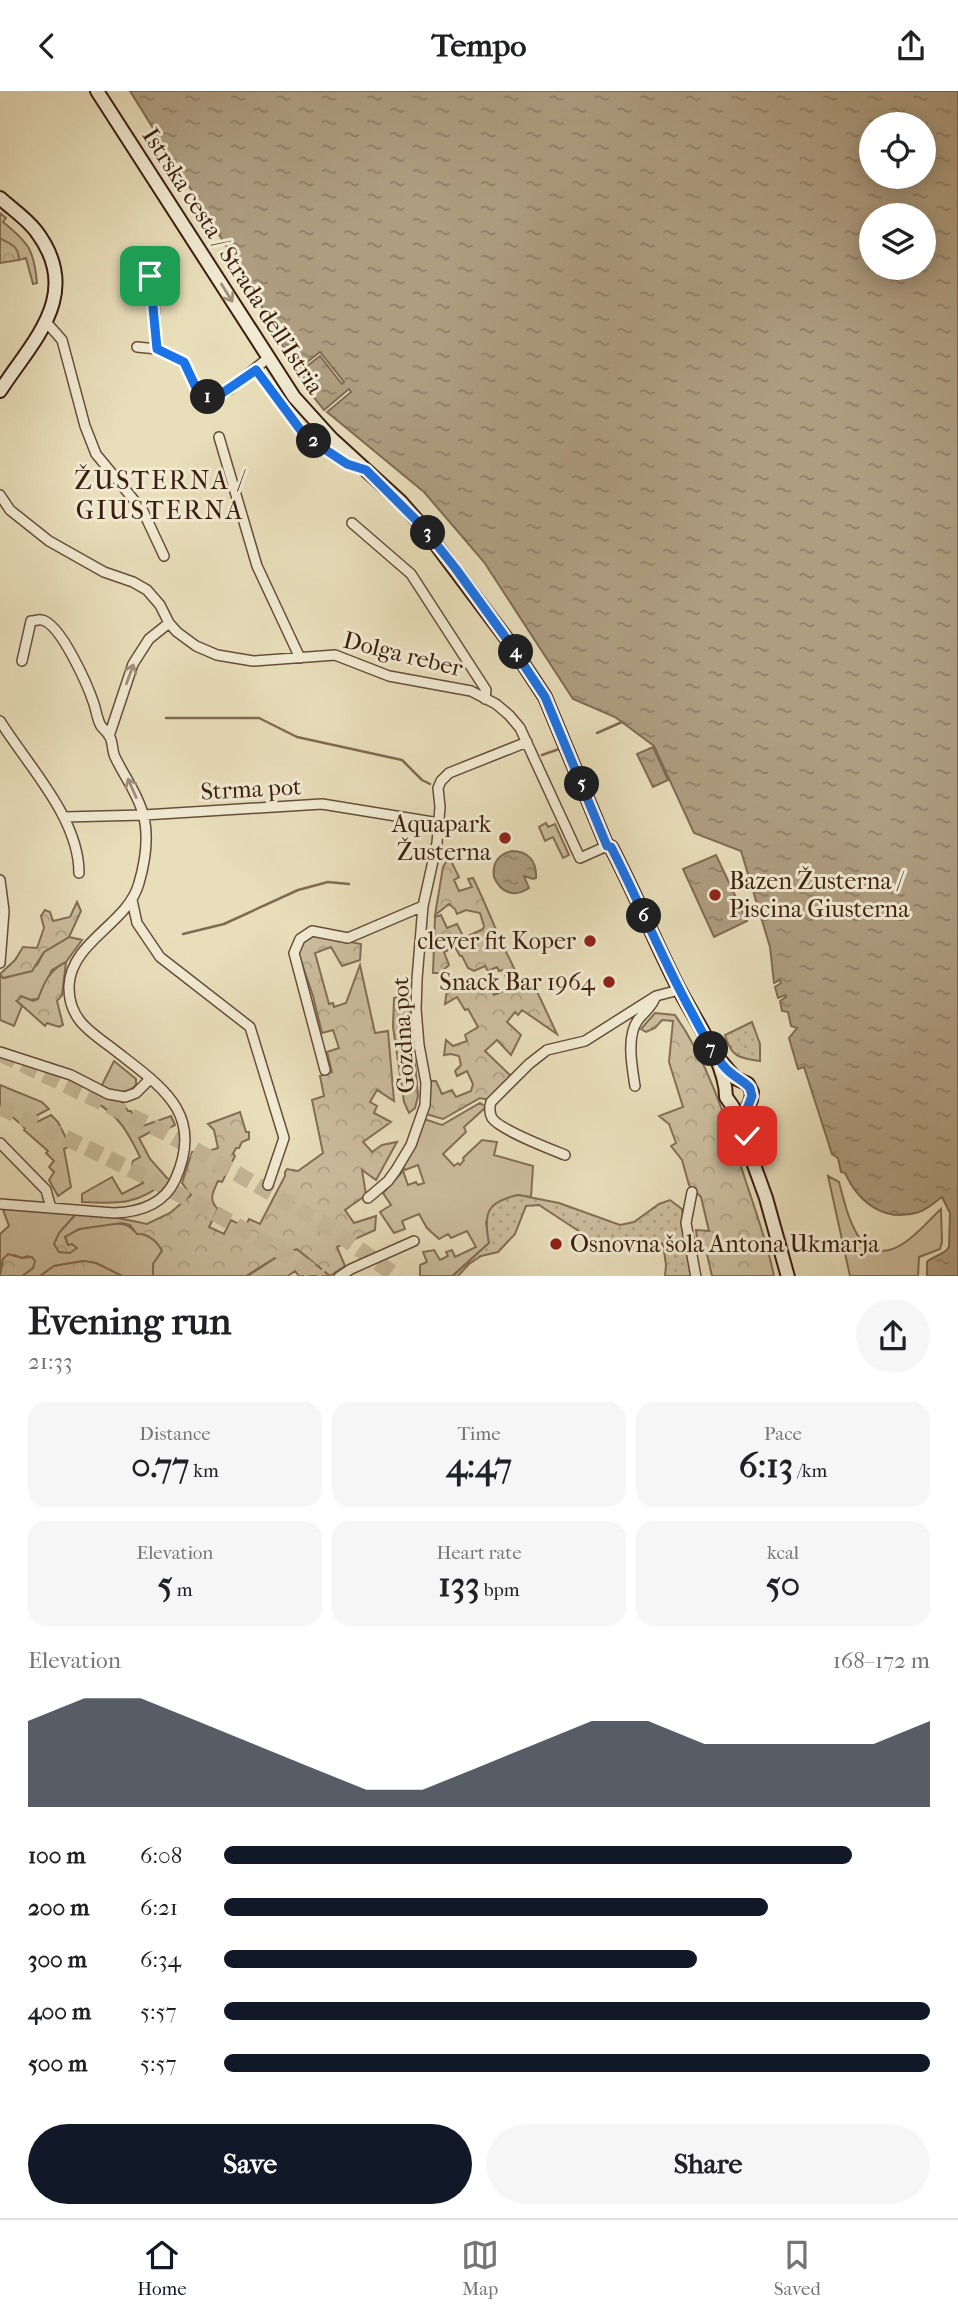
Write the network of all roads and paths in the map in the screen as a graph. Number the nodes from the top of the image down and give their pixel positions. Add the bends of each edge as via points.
1 (97, 91) edge
2 (0, 198) edge
3 (144, 259) dead end
4 (47, 323) junction
5 (137, 347) dead end
6 (157, 349) junction
7 (268, 358) junction
8 (256, 370) junction
9 (1, 388) edge
10 (219, 437) dead end
11 (366, 470) junction
12 (0, 495) edge
13 (352, 523) dead end
14 (164, 556) dead end
15 (169, 623) junction
16 (300, 658) junction
17 (22, 661) dead end
18 (482, 697) junction
19 (0, 721) edge
20 (109, 736) junction
21 (527, 742) junction
22 (144, 815) junction
23 (64, 817) junction
24 (439, 823) junction
25 (607, 846) junction
26 (79, 873) dead end
27 (0, 880) edge
28 (132, 900) junction
29 (423, 906) junction
30 (0, 963) edge
31 (679, 990) junction
32 (656, 996) junction
33 (710, 1048) junction
34 (0, 1052) edge
35 (325, 1070) dead end
36 (150, 1079) junction
37 (740, 1081) junction
38 (635, 1086) dead end
39 (726, 1089) junction
40 (749, 1104) junction
41 (733, 1107) junction
42 (0, 1143) edge
43 (565, 1156) dead end
44 (751, 1161) junction
45 (268, 1185) dead end
46 (692, 1192) dead end
47 (368, 1198) dead end
48 (0, 1204) edge
49 (51, 1208) junction
50 (414, 1241) dead end
51 (340, 1276) edge
52 (696, 1276) edge
53 (788, 1276) edge

1 -> 7 street, Istrska cesta / Strada dell'Istria
2 - 4 street via 35,230 52,258 55,292
3 - 6 street via 153,289
4 - 9 street
4 - 14 street via 62,340 96,454 142,511
5 - 6 street
6 - 8 street via 184,362 198,392 211,398
7 - 8 street
7 - 11 street, Istrska cesta / Strada dell'Istria via 313,420
8 - 11 street via 305,436 347,464
10 - 16 street via 257,566
11 - 25 street, Istrska cesta / Strada dell'Istria via 422,526 526,667 545,697
12 - 15 street, Dolga reber via 10,510 49,541 147,590
13 - 18 street via 411,573 486,690
15 - 16 street, Dolga reber via 196,646 217,655 253,661
20 -> 15 street via 133,664 149,639
16 - 18 street, Dolga reber via 335,655 381,673
17 - 20 street via 31,621 49,624 69,646 100,725
18 - 21 street via 509,715
19 - 23 street
22 -> 20 street
21 - 24 street, Gozdna pot via 449,773 438,788
21 - 25 street via 580,858
22 - 23 street, Strma pot
22 - 24 street, Strma pot via 322,804
22 - 28 street via 146,850
23 - 26 street via 74,837
24 - 29 street, Gozdna pot
25 - 31 street, Istrska cesta / Strada dell'Istria via 630,883
27 - 30 street via 4,911
28 - 36 street via 80,957 69,985 76,1015 85,1028
28 - 45 street via 137,923 160,957 250,1027 284,1138
29 - 35 street via 348,938 312,931 300,939 295,953
29 - 47 street, Gozdna pot via 416,1009 425,1105 411,1145 396,1170
31 - 32 street
31 - 33 street, Istrska cesta / Strada dell'Istria
32 - 38 street via 635,1027
32 - 43 street via 585,1041 539,1055 491,1102 491,1117 500,1125
33 - 37 street, Istrska cesta / Strada dell'Istria
33 - 39 street, Istrska cesta / Strada dell'Istria
34 - 36 street via 71,1075 108,1094 125,1097
36 - 49 street via 171,1098 182,1117 187,1141 172,1188 146,1208 130,1212
37 - 39 street
37 - 40 street, Istrska cesta / Strada dell'Istria via 752,1092
39 - 41 street, Istrska cesta / Strada dell'Istria
40 - 41 street
40 - 44 street, Istrska cesta / Strada dell'Istria via 746,1128
41 - 44 street, Istrska cesta / Strada dell'Istria
42 - 49 street via 46,1190
44 - 53 street, Istrska cesta / Strada dell'Istria
46 - 52 street via 686,1223
48 - 49 street
50 - 51 street

